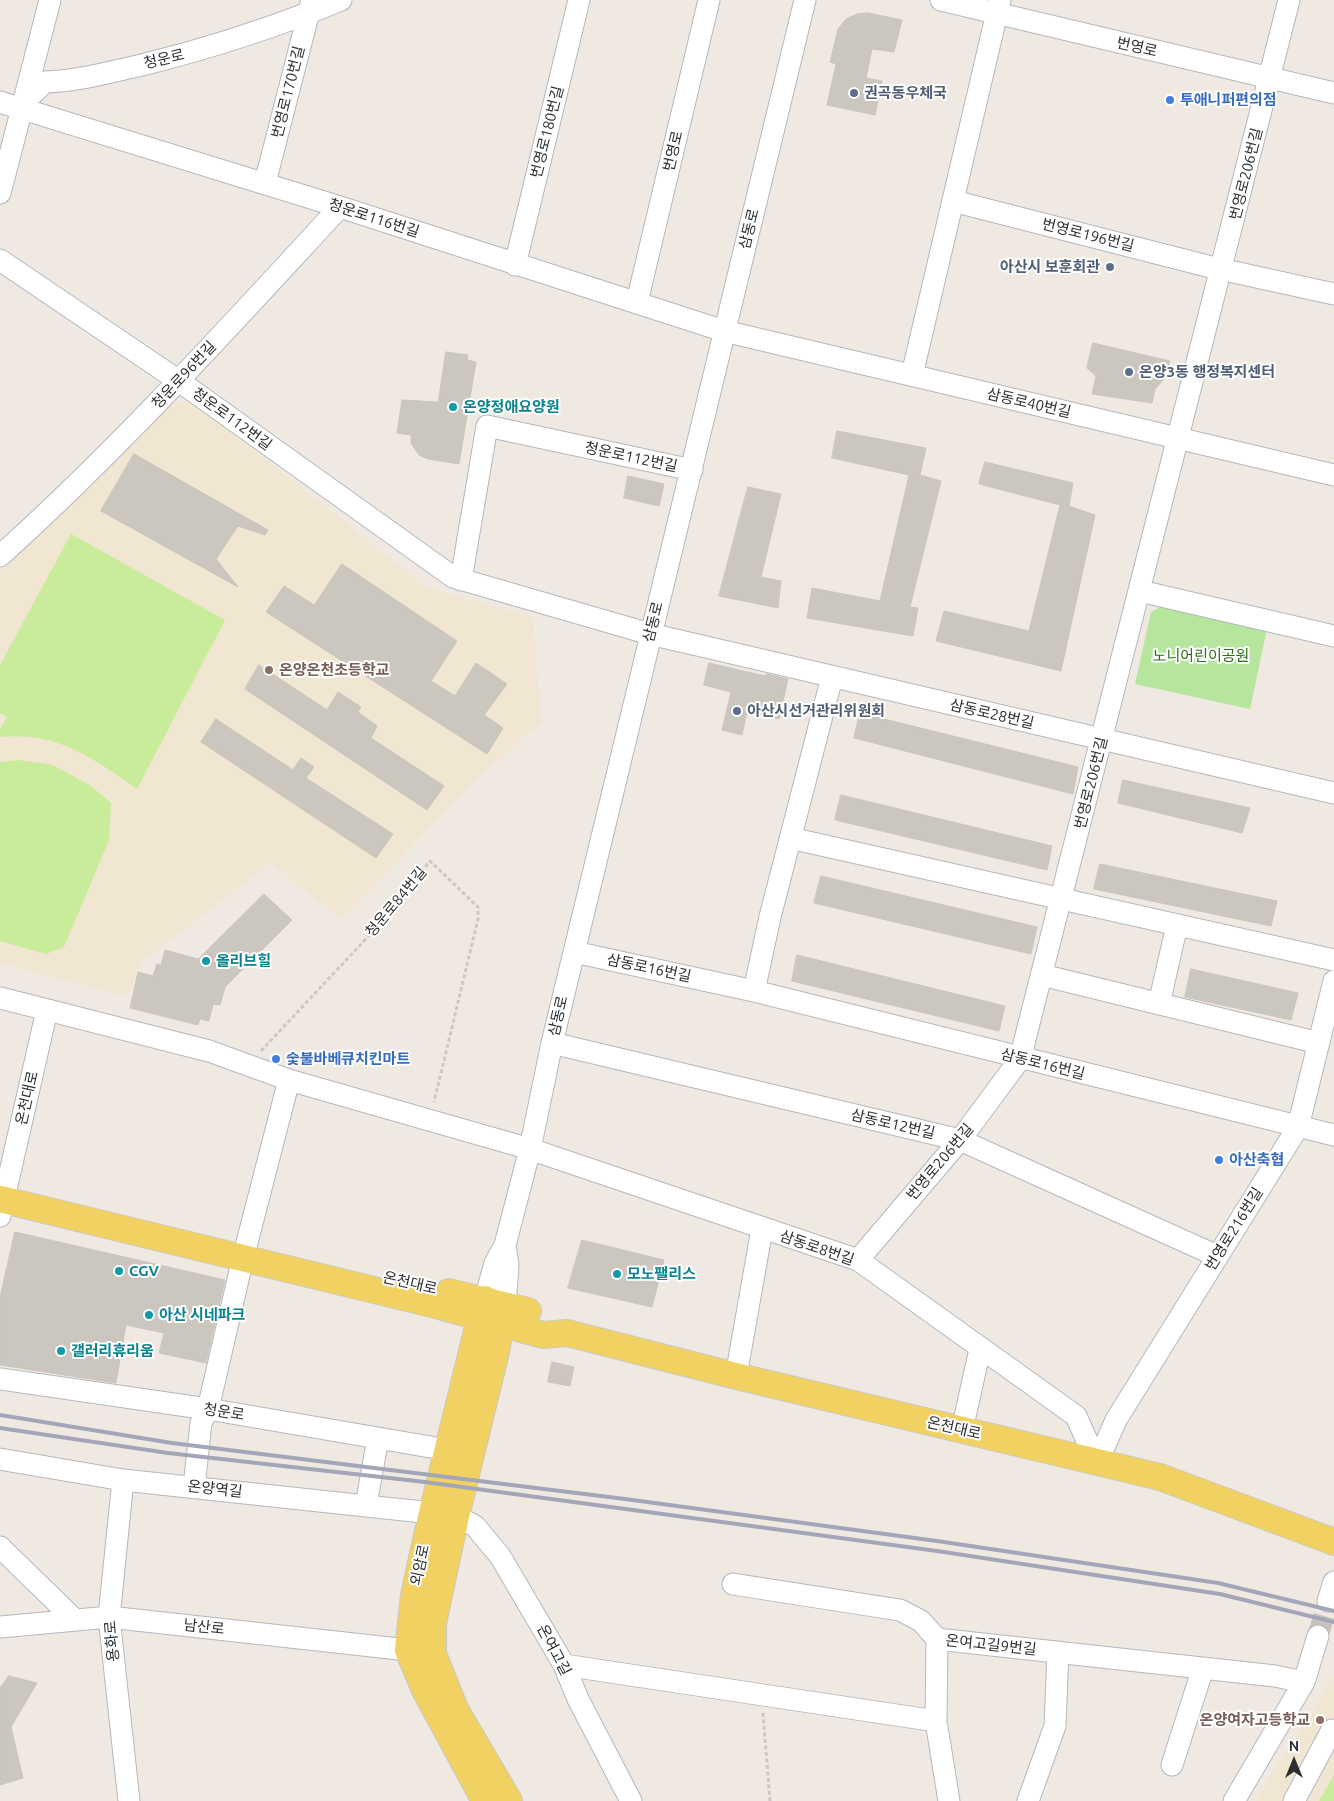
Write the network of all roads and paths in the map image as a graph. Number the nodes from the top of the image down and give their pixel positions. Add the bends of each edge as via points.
1 (50, 0) edge
2 (341, 0) edge
3 (579, 0) edge
4 (709, 0) edge
5 (805, 0) edge
6 (941, 0) edge
7 (1289, 0) edge
8 (310, 7) edge
9 (999, 7) edge
10 (1271, 78) junction
11 (1334, 93) edge
12 (0, 102) edge
13 (22, 107) junction
14 (265, 183) junction
15 (0, 193) edge
16 (953, 201) junction
17 (340, 207) junction
18 (0, 260) edge
19 (515, 265) junction
20 (1222, 269) junction
21 (1334, 294) edge
22 (637, 302) junction
23 (724, 331) junction
24 (912, 375) junction
25 (179, 381) junction
26 (1179, 438) junction
27 (692, 470) junction
28 (1334, 475) edge
29 (0, 556) edge
30 (461, 580) junction
31 (1140, 591) junction
32 (650, 634) junction
33 (1334, 636) edge
34 (832, 677) junction
35 (1102, 740) junction
36 (1334, 793) edge
37 (790, 838) junction
38 (1061, 899) junction
39 (1177, 925) junction
40 (574, 952) junction
41 (1334, 960) edge
42 (1042, 975) junction
43 (1334, 981) edge
44 (754, 991) junction
45 (0, 998) edge
46 (1158, 1004) junction
47 (47, 1010) junction
48 (552, 1043) junction
49 (1319, 1043) junction
50 (1020, 1059) junction
51 (250, 1064) junction
52 (289, 1080) junction
53 (430, 1120) junction
54 (1298, 1127) junction
55 (1334, 1135) edge
56 (960, 1140) junction
57 (530, 1149) junction
58 (2, 1197) edge
59 (762, 1229) junction
60 (245, 1251) junction
61 (1217, 1256) junction
62 (858, 1260) junction
63 (493, 1311) junction
64 (980, 1349) junction
65 (736, 1376) junction
66 (0, 1379) edge
67 (208, 1409) junction
68 (962, 1430) junction
69 (378, 1438) junction
70 (448, 1450) junction
71 (0, 1459) edge
72 (1097, 1463) junction
73 (123, 1480) junction
74 (194, 1487) junction
75 (366, 1505) junction
76 (444, 1514) junction
77 (1334, 1542) edge
78 (0, 1547) edge
79 (733, 1584) dead end
80 (109, 1617) junction
81 (75, 1620) junction
82 (0, 1627) edge
83 (1318, 1636) tunnel mouth
84 (937, 1639) junction
85 (408, 1650) junction
86 (1058, 1652) junction
87 (564, 1665) junction
88 (1203, 1668) junction
89 (1304, 1682) junction
90 (761, 1695) junction
91 (936, 1721) junction
92 (1332, 1730) dead end
93 (1172, 1765) dead end
94 (129, 1801) edge
95 (485, 1801) edge
96 (509, 1801) edge
97 (631, 1801) edge
98 (770, 1801) edge
99 (949, 1801) edge
100 (1028, 1801) edge
101 (1234, 1801) edge
102 (1294, 1801) edge

1 - 13 street
2 - 8 street
3 - 19 street, 번영로180번길
4 - 22 street, 번영로
5 - 23 street, 삼동로
6 - 9 street, 번영로
7 - 10 street, 번영로206번길
8 - 13 street, 청운로 via 207,49 73,81 45,82
8 - 14 street, 번영로170번길
9 - 10 street, 번영로
9 - 16 street
10 - 11 street, 번영로
10 - 20 street, 번영로206번길
12 - 13 street, 청운로116번길
13 - 14 street, 청운로116번길
13 - 15 street
14 - 17 street, 청운로116번길
16 - 20 street, 번영로196번길
16 - 24 street
17 - 19 street, 청운로116번길
17 - 25 street, 청운로96번길
18 - 25 street, 청운로112번길
19 - 22 street, 청운로116번길
20 - 21 street
20 - 26 street, 번영로206번길
22 - 23 street, 청운로116번길
23 - 24 street, 삼동로40번길
23 - 27 street, 삼동로
24 - 26 street, 삼동로40번길
25 - 29 street, 청운로96번길 via 110,452
25 - 30 street, 청운로112번길 via 453,578
26 - 28 street, 삼동로40번길
26 - 31 street, 번영로206번길
27 - 30 street, 청운로112번길 via 487,426
27 - 32 street, 삼동로
30 - 32 street, 청운로112번길
31 - 33 street
31 - 35 street, 번영로206번길
32 - 34 street, 삼동로28번길
32 - 40 street, 삼동로
34 - 35 street, 삼동로28번길
34 - 37 street
35 - 36 street, 삼동로28번길
35 - 38 street, 번영로206번길
37 - 38 street
37 - 44 street
38 - 39 street
38 - 42 street, 번영로206번길
39 - 41 street
39 - 46 street
40 - 44 street, 삼동로16번길
40 - 48 street, 삼동로
42 - 46 street
42 - 50 street, 번영로206번길
43 - 49 street, 번영로216번길
44 - 50 street, 삼동로16번길
45 - 47 street
46 - 49 street
47 - 51 street
47 - 58 street, 온천대로
48 - 56 street, 삼동로12번길
48 - 57 street, 삼동로
49 - 54 street, 번영로216번길
50 - 54 street, 삼동로16번길
50 - 56 street, 번영로206번길
51 - 52 street
51 - 53 path, 청운로84번길 via 363,942 430,861 478,907 478,919
52 - 53 street
52 - 60 street
53 - 57 street
54 - 55 street, 삼동로16번길
54 - 61 street, 번영로216번길
56 - 61 street, 삼동로12번길
56 - 62 street, 번영로206번길
57 - 59 street, 삼동로8번길
57 - 63 street, 삼동로 via 505,1245 495,1263
58 - 60 main road, 온천대로
59 - 62 street, 삼동로8번길
59 - 65 street
60 - 63 main road, 온천대로
60 - 67 street
61 - 72 street, 번영로216번길 via 1116,1420
62 - 64 street, 삼동로8번길
63 - 65 main road, 온천대로 via 544,1316 567,1333
63 - 70 main road, 외암로
63 - 76 main road, 외암로
64 - 68 street
64 - 72 street, 삼동로8번길 via 1076,1416
65 - 68 main road, 온천대로
66 - 67 street, 청운로
67 - 69 street, 청운로
67 - 74 street via 201,1423
68 - 72 main road, 온천대로
69 - 70 street, 청운로
69 - 75 street
70 - 76 main road, 외암로
71 - 73 street, 온양역길
72 - 77 main road, 온천대로 via 1160,1477
73 - 74 street, 온양역길
73 - 80 street, 용화로
74 - 75 street, 온양역길
75 - 76 street, 온양역길
76 - 85 main road, 외암로 via 414,1595
76 - 87 street, 온여고길 via 475,1526 500,1556
76 - 96 main road, 외암로 via 433,1654 455,1709
78 - 81 street
79 - 84 street via 900,1610 921,1621
80 - 81 street, 남산로
80 - 85 street, 남산로
80 - 94 street, 용화로
81 - 82 street, 남산로
83 - 89 street
84 - 86 street, 온여고길9번길
84 - 91 street, 온여고길9번길
85 - 95 main road, 외암로 via 424,1690
86 - 88 street, 온여고길9번길
86 - 100 street via 1055,1726
87 - 90 street
87 - 97 street, 온여고길
88 - 89 street, 온여고길9번길
88 - 93 street
89 - 101 street
90 - 91 street
90 - 98 path
91 - 99 street, 온여고길9번길
92 - 102 street

